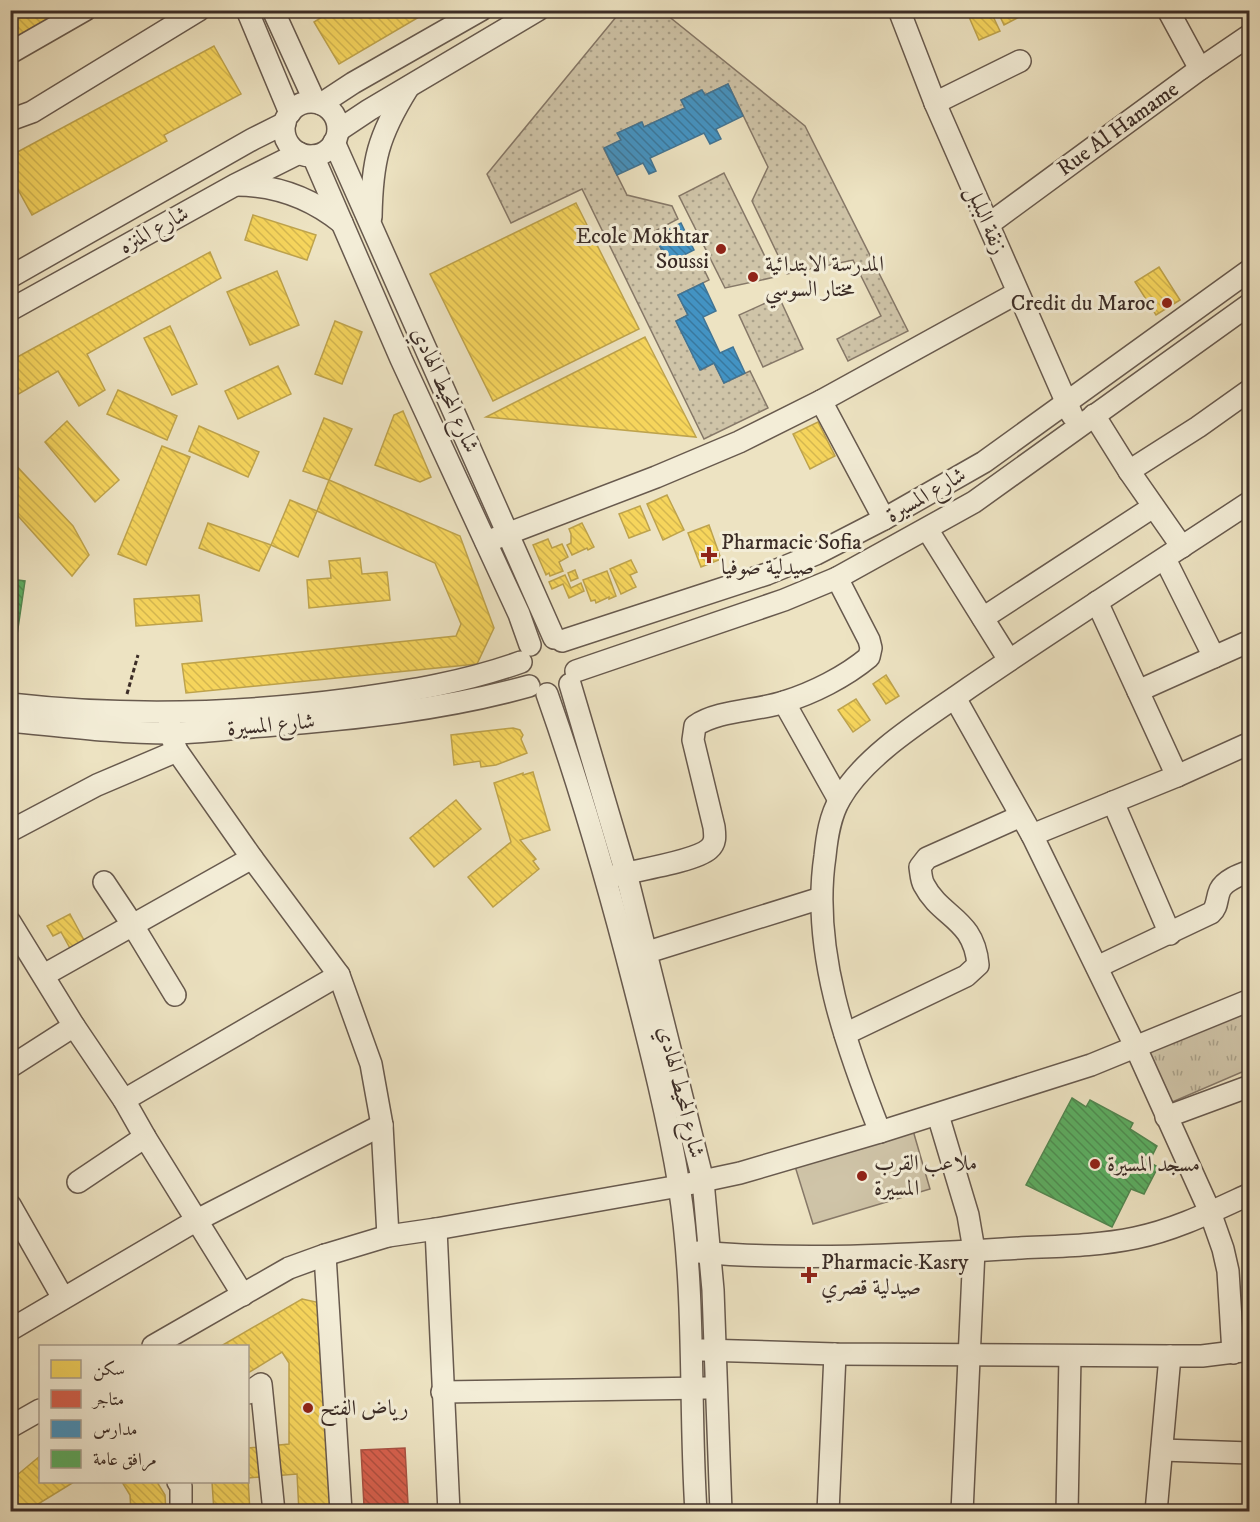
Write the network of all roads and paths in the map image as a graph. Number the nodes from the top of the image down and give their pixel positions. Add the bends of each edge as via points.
1 (85, 10) edge
2 (199, 10) edge
3 (247, 10) edge
4 (273, 10) edge
5 (481, 10) edge
6 (538, 10) edge
7 (899, 10) edge
8 (1168, 10) edge
9 (1250, 35) edge
10 (10, 53) edge
11 (1020, 61) dead end
12 (1200, 69) junction
13 (410, 86) junction
14 (318, 103) junction
15 (935, 103) junction
16 (287, 118) junction
17 (10, 120) edge
18 (337, 136) junction
19 (306, 154) junction
20 (236, 185) junction
21 (370, 221) junction
22 (342, 224) junction
23 (988, 224) junction
24 (1250, 270) edge
25 (10, 277) edge
26 (1017, 293) junction
27 (1250, 304) edge
28 (10, 310) edge
29 (1250, 390) edge
30 (821, 400) junction
31 (1066, 403) junction
32 (1087, 421) junction
33 (1129, 471) junction
34 (1250, 502) edge
35 (1153, 507) junction
36 (884, 519) junction
37 (927, 529) junction
38 (508, 532) junction
39 (486, 542) junction
40 (1173, 553) junction
41 (837, 578) junction
42 (1097, 602) junction
43 (983, 618) junction
44 (558, 640) junction
45 (1250, 641) edge
46 (525, 654) junction
47 (138, 655) dead end
48 (1214, 657) junction
49 (1009, 660) junction
50 (573, 677) junction
51 (538, 690) junction
52 (1138, 691) junction
53 (955, 698) junction
54 (784, 702) junction
55 (10, 704) edge
56 (122, 712) junction
57 (10, 721) edge
58 (172, 732) junction
59 (1250, 743) edge
60 (1177, 776) junction
61 (839, 800) junction
62 (1113, 802) junction
63 (1021, 816) junction
64 (10, 831) edge
65 (1032, 835) junction
66 (252, 858) junction
67 (1250, 871) edge
68 (626, 873) junction
69 (605, 878) junction
70 (104, 882) dead end
71 (821, 898) junction
72 (10, 922) edge
73 (132, 924) junction
74 (1170, 934) junction
75 (637, 955) junction
76 (1096, 967) junction
77 (44, 975) junction
78 (339, 975) junction
79 (175, 995) dead end
80 (1250, 1000) edge
81 (74, 1026) junction
82 (845, 1034) junction
83 (1136, 1048) junction
84 (10, 1067) edge
85 (1250, 1086) edge
86 (124, 1100) junction
87 (938, 1115) junction
88 (1166, 1117) junction
89 (382, 1125) junction
90 (880, 1132) junction
91 (145, 1137) junction
92 (703, 1181) junction
93 (78, 1182) dead end
94 (679, 1186) junction
95 (1250, 1194) edge
96 (10, 1205) edge
97 (1210, 1212) junction
98 (197, 1220) junction
99 (436, 1229) junction
100 (388, 1236) junction
101 (974, 1250) junction
102 (685, 1251) junction
103 (710, 1253) junction
104 (325, 1255) junction
105 (243, 1295) junction
106 (63, 1298) junction
107 (10, 1330) edge
108 (156, 1345) edge
109 (714, 1349) junction
110 (692, 1350) junction
111 (1241, 1352) edge
112 (836, 1354) junction
113 (970, 1354) junction
114 (1070, 1356) junction
115 (1170, 1356) junction
116 (691, 1388) junction
117 (715, 1388) junction
118 (249, 1392) edge
119 (442, 1392) junction
120 (39, 1411) edge
121 (10, 1427) edge
122 (1162, 1450) junction
123 (1250, 1453) edge
124 (179, 1483) edge
125 (181, 1512) edge
126 (274, 1512) edge
127 (341, 1512) edge
128 (449, 1512) edge
129 (696, 1512) edge
130 (721, 1512) edge
131 (828, 1512) edge
132 (962, 1512) edge
133 (1067, 1512) edge
134 (1156, 1512) edge

1 - 10 street
2 - 17 street via 32,112
3 - 16 street
4 - 14 street
5 - 14 street
6 - 13 street
7 - 15 street, زنقة البلبل
8 - 12 street
9 - 12 street, Rue Al Hamame
11 - 15 street
12 - 23 street, Rue Al Hamame
13 - 18 street
13 - 21 street via 378,147
14 - 16 street via 301,104
14 - 18 street via 333,113
15 - 23 street, زنقة البلبل
16 - 19 street via 287,140
16 - 25 street, شارع المنزه
18 - 19 street via 325,152
18 - 21 street, شارع المحيط الهادي
19 - 20 street, شارع المنزه
19 - 22 street, شارع المحيط الهادي
20 - 22 street via 289,192 317,205
20 - 28 street, شارع المنزه
21 - 38 street, شارع المحيط الهادي
22 - 39 street, شارع المحيط الهادي
23 - 26 street, زنقة البلبل
24 - 31 street, شارع المسيرة
26 - 30 street
26 - 31 street, زنقة البلبل
27 - 32 street, شارع المسيرة
29 - 33 street
30 - 36 street
30 - 38 street via 739,442
31 - 32 street, زنقة البلبل
31 - 36 street, شارع المسيرة via 984,462
32 - 33 street, زنقة البلبل
32 - 37 street, شارع المسيرة via 974,502
33 - 35 street, زنقة البلبل
34 - 40 street
35 - 40 street, زنقة البلبل
35 - 43 street
36 - 44 street, شارع المسيرة via 767,574
37 - 41 street, شارع المسيرة
37 - 43 street
38 - 39 street
38 - 44 street, شارع المحيط الهادي
39 - 46 street, شارع المحيط الهادي via 519,614
40 - 42 street
40 - 48 street, زنقة البلبل
41 - 50 street, شارع المسيرة
41 - 54 street via 869,640 871,652 829,683
42 - 49 street
42 - 52 street
43 - 49 street
44 - 46 street via 539,639
44 - 50 street via 574,654
45 - 48 street
46 - 51 street via 522,675
46 - 58 street, شارع المسيرة via 475,677 416,690 234,711
47 - 56 path
48 - 52 street
49 - 53 street
50 - 51 street via 560,692
50 - 68 street, شارع المحيط الهادي
51 - 58 street, شارع المسيرة via 410,711
51 - 69 street, شارع المحيط الهادي via 574,771
52 - 60 street
53 - 61 street via 877,755
53 - 63 street
54 - 61 street
54 - 68 street via 715,717 695,726 693,740 714,827 711,848 702,854
55 - 56 street, شارع المسيرة
56 - 58 street, شارع المسيرة
57 - 58 street, شارع المسيرة
58 - 64 street via 97,785
58 - 66 street
59 - 60 street
60 - 62 street
61 - 71 street via 826,846
62 - 65 street
62 - 74 street
63 - 65 street
63 - 82 street via 927,858 920,867 922,883 931,897 966,929 978,965 966,976
65 - 76 street
66 - 73 street
66 - 78 street
67 - 74 street via 1225,884 1211,914
68 - 69 street
68 - 75 street, شارع المحيط الهادي
69 - 75 street, شارع المحيط الهادي
70 - 73 street
71 - 75 street
71 - 82 street via 822,927
72 - 77 street
73 - 77 street
73 - 79 street
74 - 76 street
75 - 92 street, شارع المحيط الهادي
75 - 94 street, شارع المحيط الهادي
76 - 83 street
77 - 81 street
78 - 86 street
78 - 89 street via 371,1064
80 - 83 street
81 - 84 street
81 - 86 street
82 - 90 street
83 - 87 street
83 - 88 street
85 - 88 street
86 - 91 street
87 - 90 street
87 - 101 street via 968,1215
88 - 97 street
89 - 98 street
89 - 100 street
90 - 92 street
91 - 93 street
91 - 98 street
92 - 94 street
92 - 103 street, شارع المحيط الهادي
94 - 99 street
94 - 102 street, شارع المحيط الهادي
95 - 97 street
96 - 106 street
97 - 101 street via 1165,1231 1134,1238
97 - 111 street via 1223,1248
98 - 105 street
98 - 106 street
99 - 100 street
99 - 119 street
100 - 104 street
101 - 103 street via 849,1255
101 - 113 street
102 - 103 street
102 - 110 street, شارع المحيط الهادي
103 - 109 street, شارع المحيط الهادي
104 - 105 street via 289,1268
104 - 127 street
105 - 108 street
106 - 107 street
109 - 110 street
109 - 112 street
109 - 117 street, شارع المحيط الهادي
110 - 116 street, شارع المحيط الهادي
111 - 115 street
112 - 113 street
112 - 131 street
113 - 114 street
113 - 132 street
114 - 115 street
114 - 133 street
115 - 122 street
116 - 117 street
116 - 119 street
116 - 129 street, شارع المحيط الهادي
117 - 130 street, شارع المحيط الهادي
118 - 126 street via 261,1384
119 - 128 street
120 - 121 street
122 - 123 street
122 - 134 street
124 - 125 street

